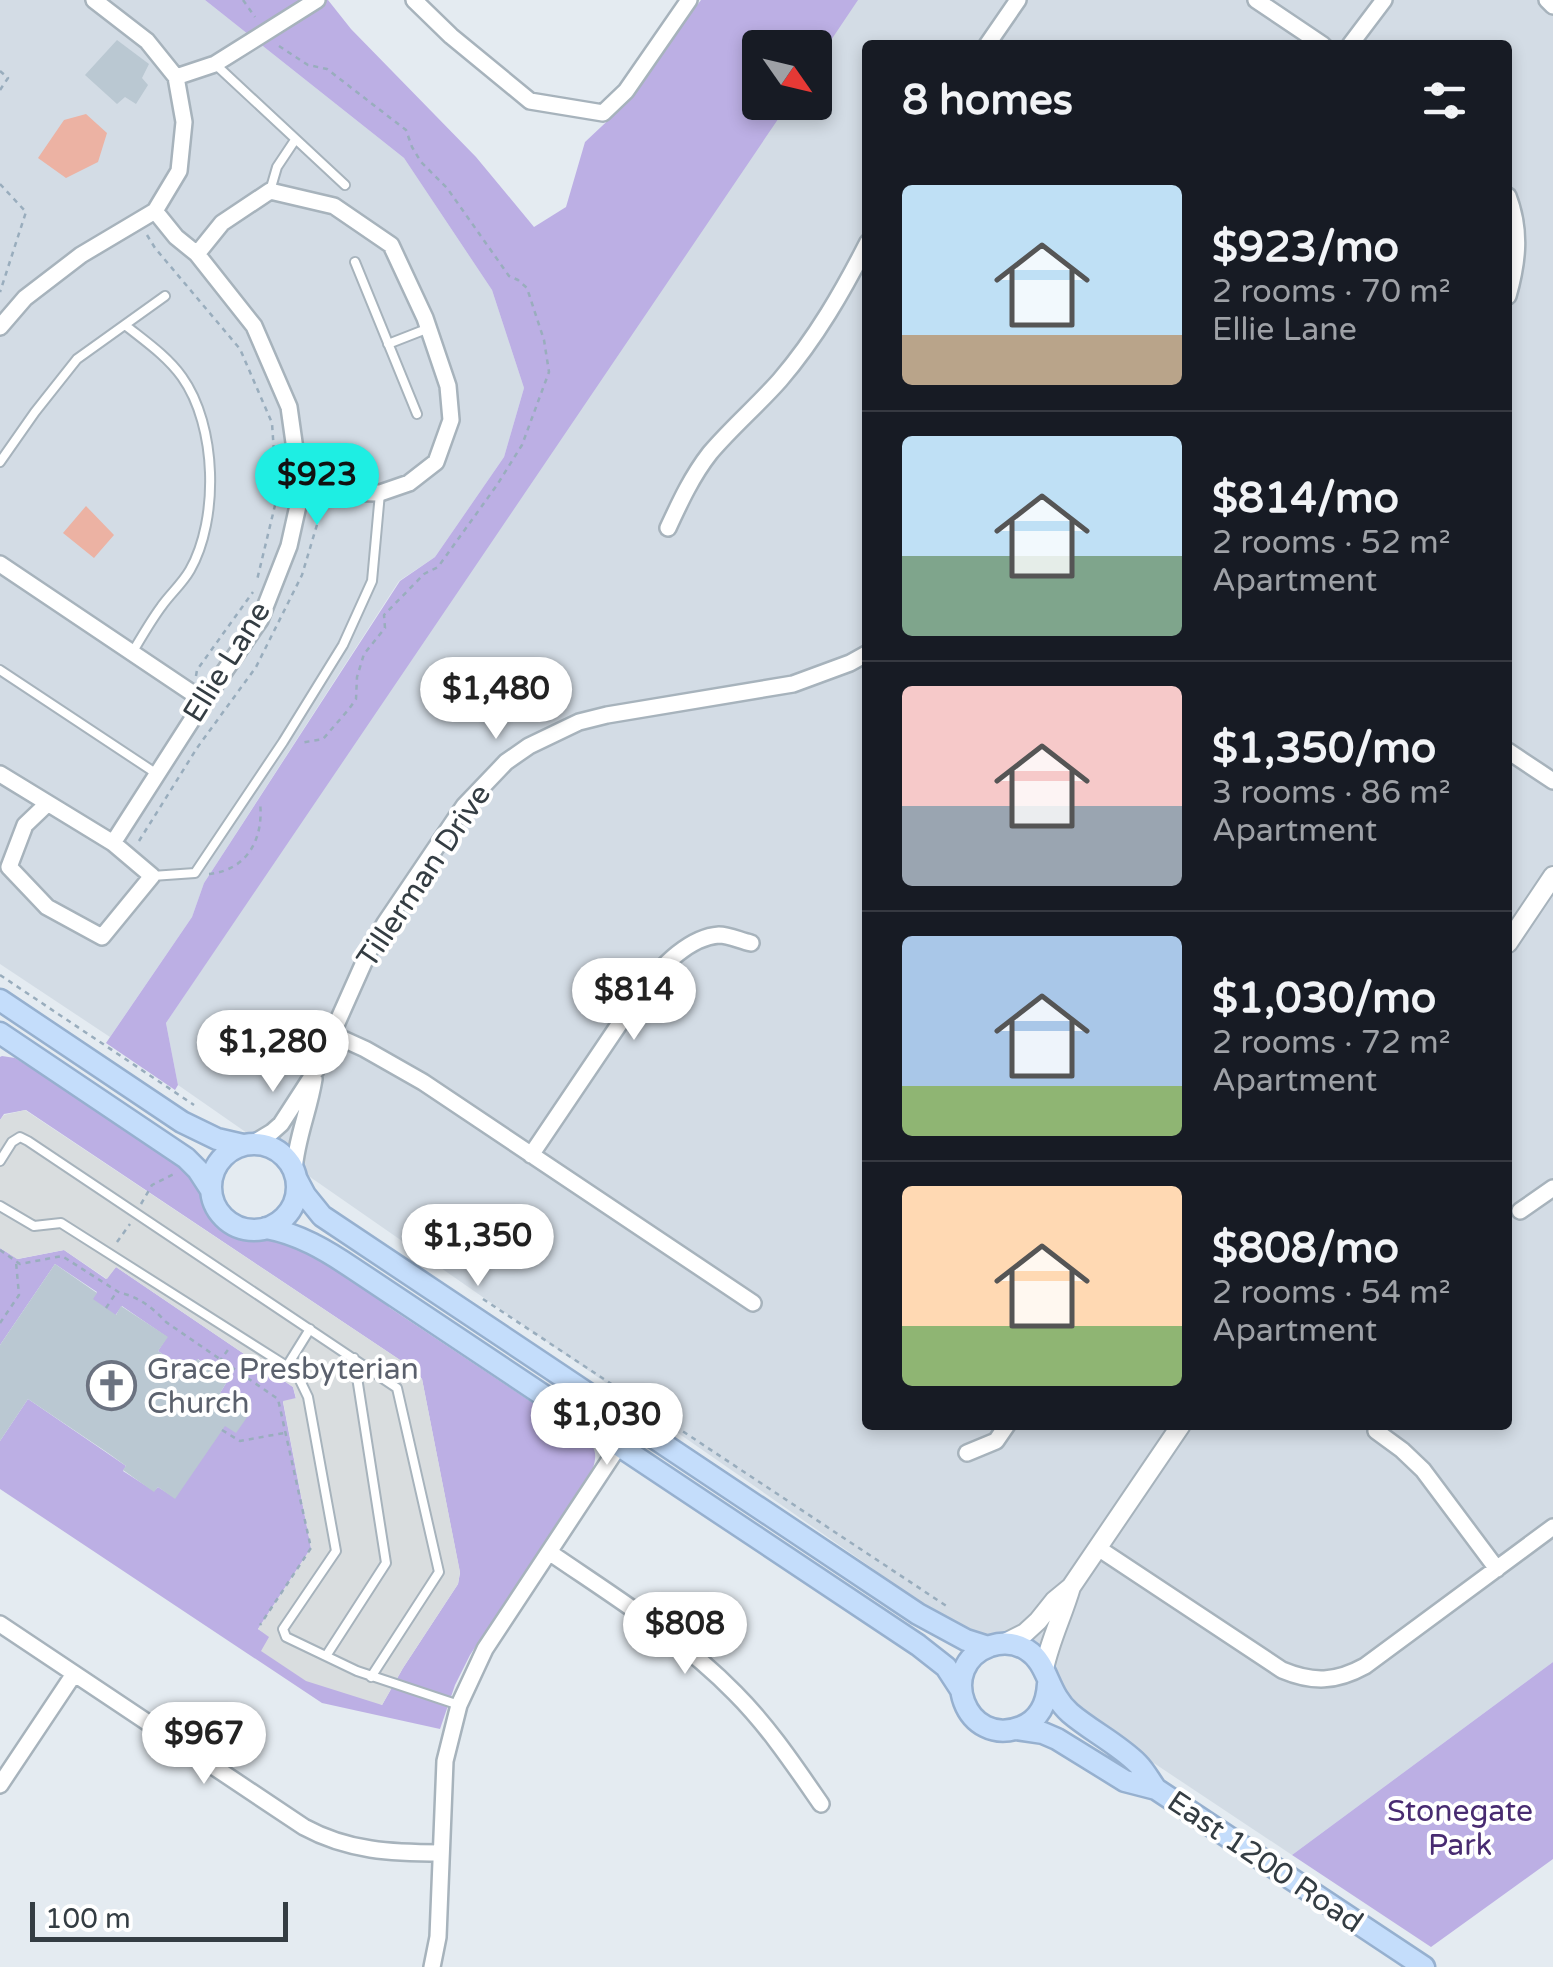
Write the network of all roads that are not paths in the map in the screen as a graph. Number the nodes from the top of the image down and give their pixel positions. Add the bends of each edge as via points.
1 (94, 0) edge
2 (317, 0) edge
3 (414, 0) edge
4 (689, 0) edge
5 (1018, 0) edge
6 (1256, 0) edge
7 (1384, 0) edge
8 (1547, 0) edge
9 (1553, 6) edge
10 (990, 40) edge
11 (1316, 40) edge
12 (1354, 40) edge
13 (215, 64) junction
14 (176, 77) junction
15 (296, 140) junction
16 (345, 185) dead end
17 (270, 192) junction
18 (1512, 207) edge
19 (155, 211) junction
20 (862, 253) edge
21 (197, 254) junction
22 (355, 262) dead end
23 (1512, 282) edge
24 (165, 296) dead end
25 (125, 325) junction
26 (0, 327) edge
27 (429, 328) junction
28 (388, 344) junction
29 (417, 414) dead end
30 (0, 462) edge
31 (301, 492) junction
32 (380, 493) junction
33 (668, 528) dead end
34 (0, 564) edge
35 (132, 653) junction
36 (862, 656) edge
37 (0, 670) edge
38 (199, 698) junction
39 (1512, 754) edge
40 (0, 774) edge
41 (157, 774) junction
42 (1553, 781) edge
43 (46, 804) junction
44 (113, 843) junction
45 (152, 876) junction
46 (1553, 876) edge
47 (1512, 938) edge
48 (751, 943) dead end
49 (1, 1001) edge
50 (0, 1025) edge
51 (0, 1033) edge
52 (332, 1034) junction
53 (316, 1070) junction
54 (247, 1144) junction
55 (531, 1155) junction
56 (0, 1161) edge
57 (295, 1175) junction
58 (1553, 1188) edge
59 (211, 1190) junction
60 (0, 1206) edge
61 (1520, 1211) dead end
62 (266, 1228) junction
63 (752, 1303) dead end
64 (310, 1329) junction
65 (354, 1358) junction
66 (287, 1366) junction
67 (634, 1423) junction
68 (1004, 1430) edge
69 (1178, 1430) edge
70 (1376, 1431) dead end
71 (618, 1446) junction
72 (967, 1453) dead end
73 (1553, 1527) edge
74 (1098, 1548) junction
75 (548, 1552) junction
76 (1497, 1568) junction
77 (1072, 1587) junction
78 (0, 1624) edge
79 (996, 1645) junction
80 (326, 1656) junction
81 (74, 1674) junction
82 (371, 1676) junction
83 (1046, 1677) junction
84 (961, 1690) junction
85 (459, 1706) junction
86 (1016, 1729) junction
87 (0, 1784) edge
88 (1156, 1788) junction
89 (821, 1804) dead end
90 (441, 1853) junction
91 (432, 1967) edge
92 (1424, 1967) edge

1 - 14 street via 147,41
2 - 13 street
3 - 4 street via 530,101 604,113
5 - 10 street
6 - 11 street
7 - 12 street
8 - 9 street
13 - 14 street
13 - 15 lane
14 - 19 street via 184,122 179,171
15 - 16 lane
15 - 17 lane
17 - 21 street via 222,224
17 - 27 street via 334,206 391,245
18 - 23 street via 1518,244
19 - 21 street, Ellie Lane
19 - 26 street via 80,255
20 - 33 street via 805,349 710,454
21 - 31 street, Ellie Lane via 254,326 289,407
22 - 28 lane
24 - 25 lane
25 - 30 lane via 78,359
25 - 35 lane via 183,378 200,412 211,490 190,570
27 - 28 lane
27 - 32 street via 451,420 436,462 409,484
28 - 29 lane
31 - 32 street
31 - 38 street, Ellie Lane via 289,546 260,620
32 - 45 lane via 372,580 344,646 195,874
34 - 35 street
35 - 38 street
36 - 52 street, Tillerman Drive via 793,684 578,722 506,762 464,806 385,923
37 - 41 lane
38 - 41 street, Ellie Lane
39 - 42 street
40 - 43 street
41 - 44 street, Ellie Lane
43 - 44 street
43 - 45 street via 24,825 9,867 47,908 102,937
44 - 45 street
46 - 47 street
48 - 55 street via 704,938 663,966
49 - 50 street
49 - 54 main road via 182,1122
51 - 59 main road via 186,1158
52 - 53 street, Tillerman Drive
52 - 55 street via 394,1064
53 - 54 street, Tillerman Drive via 280,1124
53 - 57 street, Tillerman Drive
54 - 57 main road via 278,1150
54 - 59 main road via 219,1162
55 - 63 street
56 - 64 lane via 12,1142 28,1141
57 - 62 main road via 291,1209
57 - 67 main road via 322,1216
58 - 61 street
59 - 62 main road via 232,1224
60 - 66 lane via 34,1226 61,1222
62 - 71 main road via 333,1255
64 - 65 lane
64 - 66 lane
65 - 80 lane via 386,1563
65 - 82 lane via 396,1388 440,1572
66 - 80 lane via 308,1397 336,1550 282,1629
67 - 71 street
67 - 79 main road via 918,1614 966,1640
68 - 72 street via 996,1441
69 - 74 street
70 - 76 street via 1423,1470
71 - 75 street
71 - 84 main road via 936,1658
73 - 76 street
74 - 76 street via 1282,1670 1317,1680 1366,1666
74 - 77 street
75 - 85 street via 485,1649
75 - 89 street via 699,1658 777,1741
77 - 79 street via 1025,1633
77 - 83 street via 1048,1648
78 - 81 street
79 - 83 main road via 1027,1650
79 - 84 main road via 968,1664
80 - 82 lane
81 - 87 street
81 - 90 street via 327,1839 386,1852
82 - 85 lane
83 - 86 main road via 1043,1708
83 - 88 main road, East 1200 Road via 1064,1708 1137,1763
84 - 86 main road via 979,1723
85 - 90 street via 445,1761
86 - 88 main road, East 1200 Road via 1058,1740 1126,1781
88 - 92 main road, East 1200 Road
90 - 91 street

